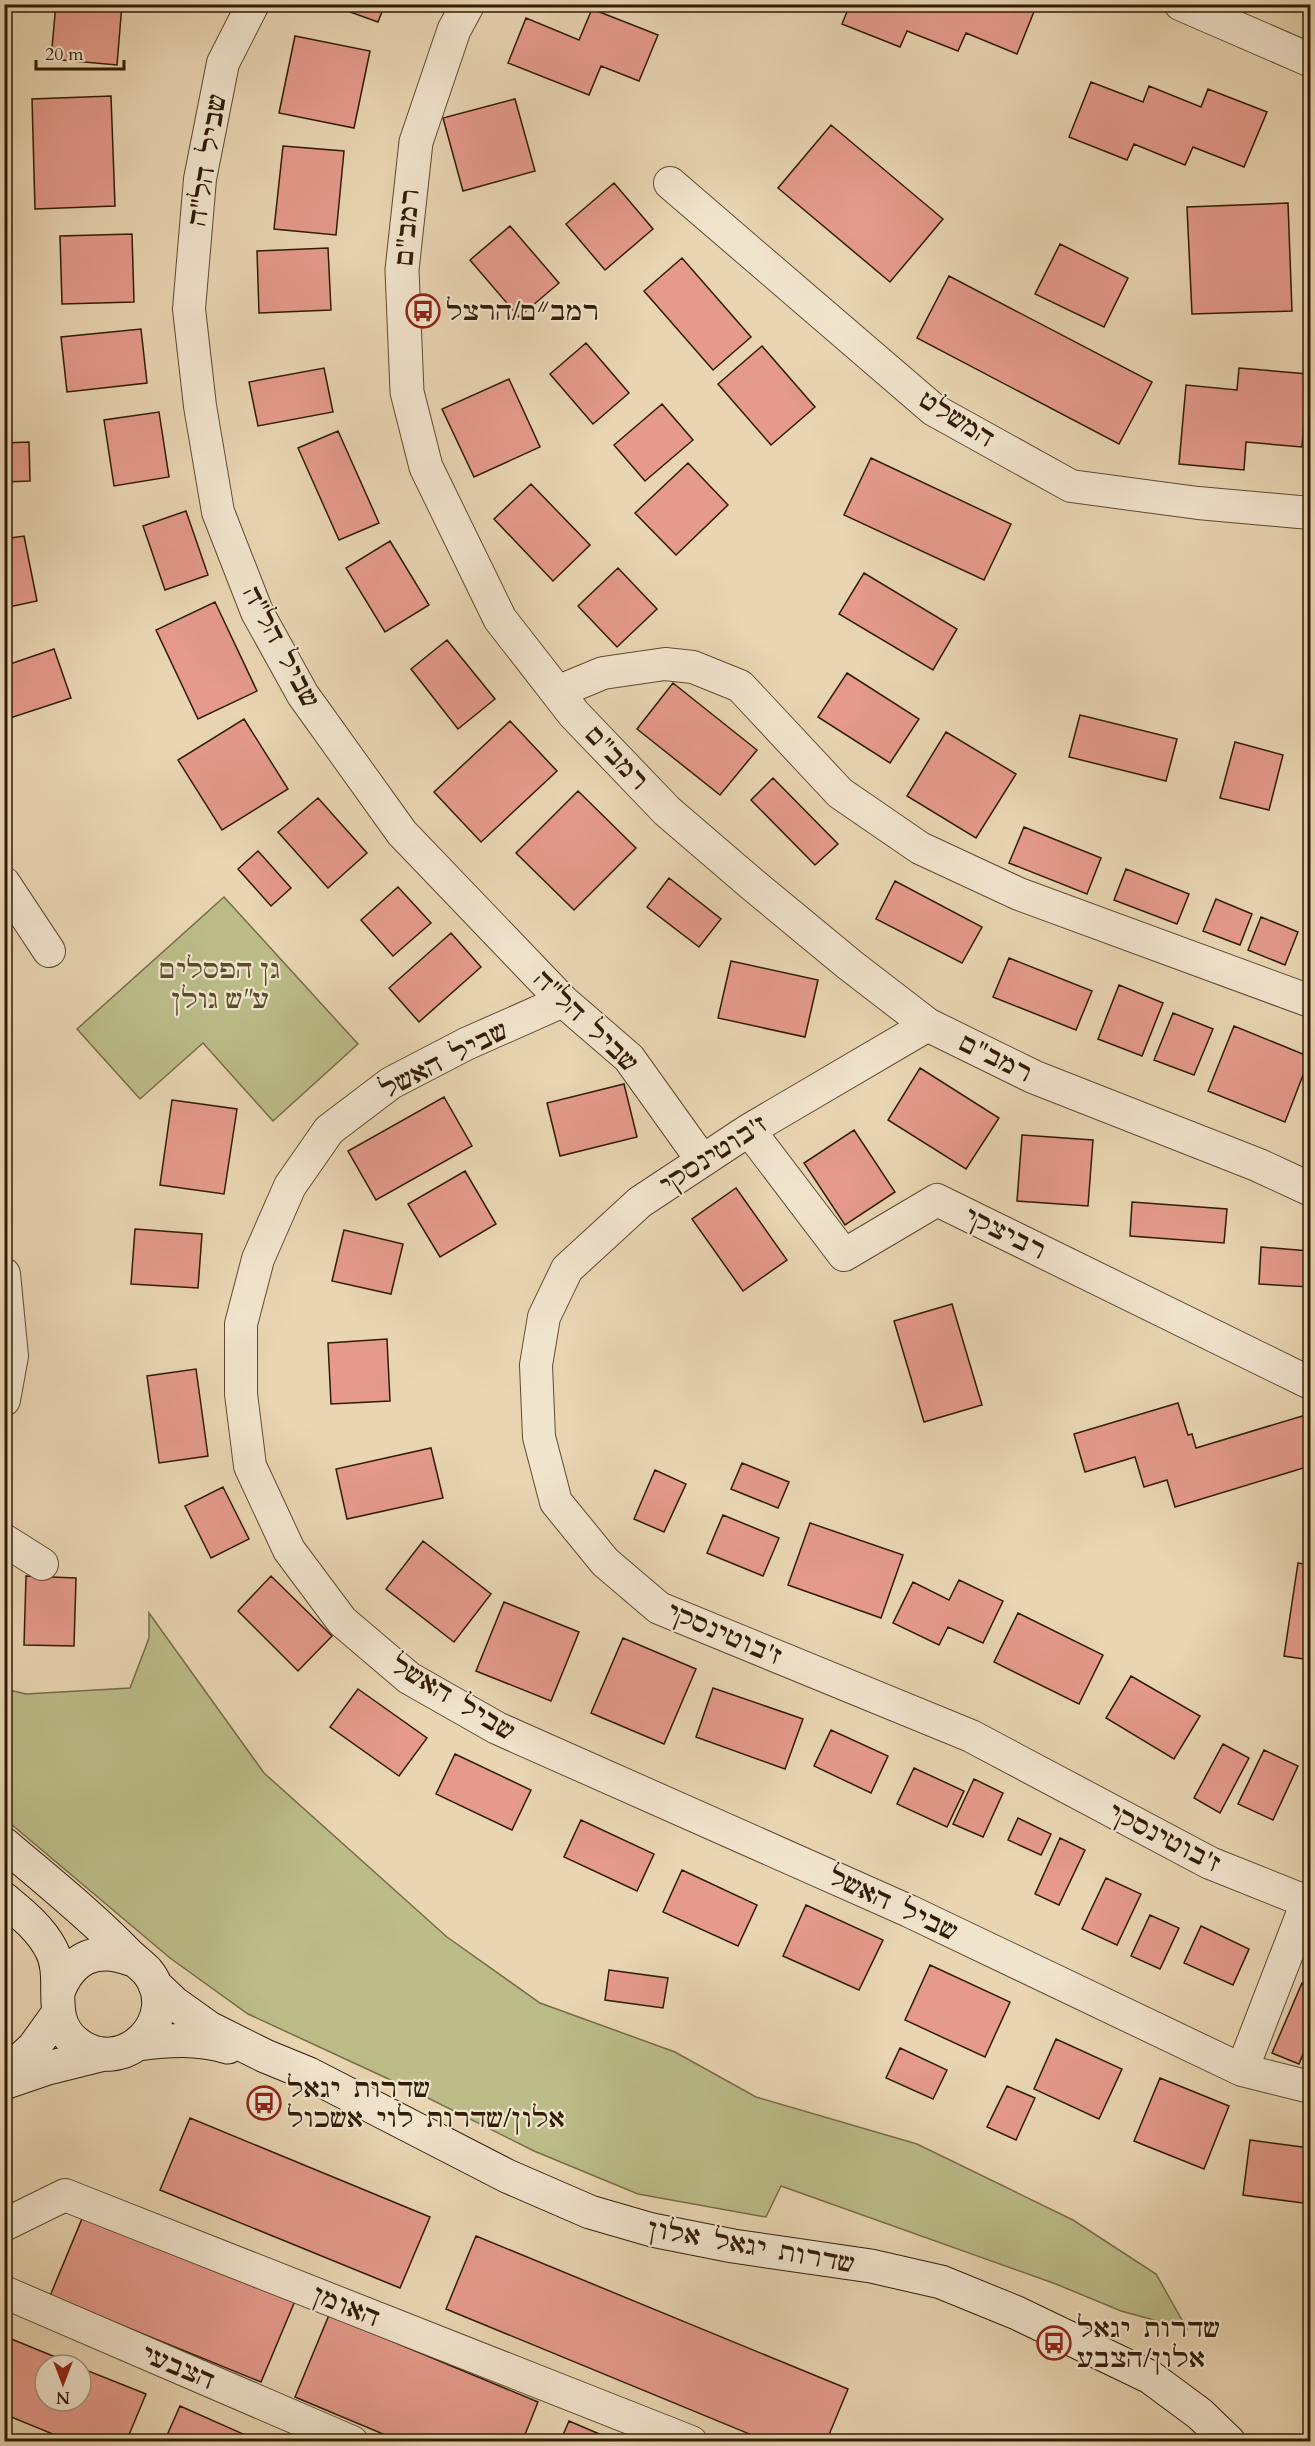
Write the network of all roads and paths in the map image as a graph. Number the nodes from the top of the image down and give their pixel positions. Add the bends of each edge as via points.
1 (253, 4) edge
2 (468, 4) edge
3 (1181, 4) edge
4 (1311, 60) edge
5 (670, 183) dead end
6 (1311, 513) edge
7 (557, 692) junction
8 (4, 883) edge
9 (50, 951) dead end
10 (563, 1001) junction
11 (1311, 1001) edge
12 (928, 1025) junction
13 (749, 1130) junction
14 (702, 1160) junction
15 (1311, 1188) edge
16 (4, 1274) edge
17 (1311, 1383) edge
18 (4, 1400) edge
19 (4, 1540) edge
20 (42, 1564) dead end
21 (4, 1844) edge
22 (4, 1899) edge
23 (1309, 1903) edge
24 (133, 1960) junction
25 (155, 1985) junction
26 (58, 2003) junction
27 (137, 2044) junction
28 (104, 2054) junction
29 (265, 2056) junction
30 (1242, 2070) junction
31 (4, 2075) edge
32 (4, 2083) edge
33 (1311, 2087) edge
34 (4, 2226) edge
35 (4, 2292) edge
36 (352, 2442) edge
37 (691, 2442) edge
38 (1229, 2442) edge

1 - 10 street, שביל הל"ה via 223,63 200,179 189,309 218,512 257,612 303,695 402,833
2 - 7 main road, רמב"ם via 454,30 416,142 402,270 407,392 426,467 500,619
3 - 4 main road
5 - 6 street, המשלט via 934,410 1071,486
7 - 11 street via 603,673 665,664 693,667 740,686 840,793 920,848 1019,894
7 - 12 main road, רמב"ם via 667,811 806,929
8 - 9 street
10 - 14 street, שביל הל"ה via 629,1058
10 - 30 street, שביל האשל via 391,1083 329,1130 290,1186 258,1259 241,1324 241,1394 250,1466 289,1550 342,1621 409,1678 497,1728 909,1911
12 - 13 street, ז'בוטינסקי
12 - 15 main road, רמב"ם via 1034,1077
13 - 14 street, ז'בוטינסקי
13 - 17 street, רביצקי via 844,1255 937,1200
14 - 23 street, ז'בוטינסקי via 640,1202 567,1269 544,1317 536,1365 539,1437 556,1502 605,1562 660,1608 971,1736 1210,1863
16 - 18 street via 12,1356
19 - 20 street
21 - 24 main road via 100,1925
22 - 26 main road via 32,1923 51,1949
23 - 30 street
24 - 25 main road
24 - 26 main road via 102,1953 87,1957 64,1977
25 - 27 main road via 156,2018 149,2033
25 - 29 main road, שדרות יגאל אלון via 209,2028
26 - 28 main road via 64,2030 74,2042 88,2051
26 - 31 main road via 34,2047
27 - 28 main road via 116,2054
27 - 29 main road, שדרות יגאל אלון via 202,2040
28 - 32 main road
29 - 38 main road, שדרות יגאל אלון via 309,2074 507,2176 590,2212 652,2230 871,2266 951,2286 1150,2377 1200,2414
30 - 33 street, שביל האשל
34 - 37 street, האומן via 65,2195
35 - 36 street, הצבעי

